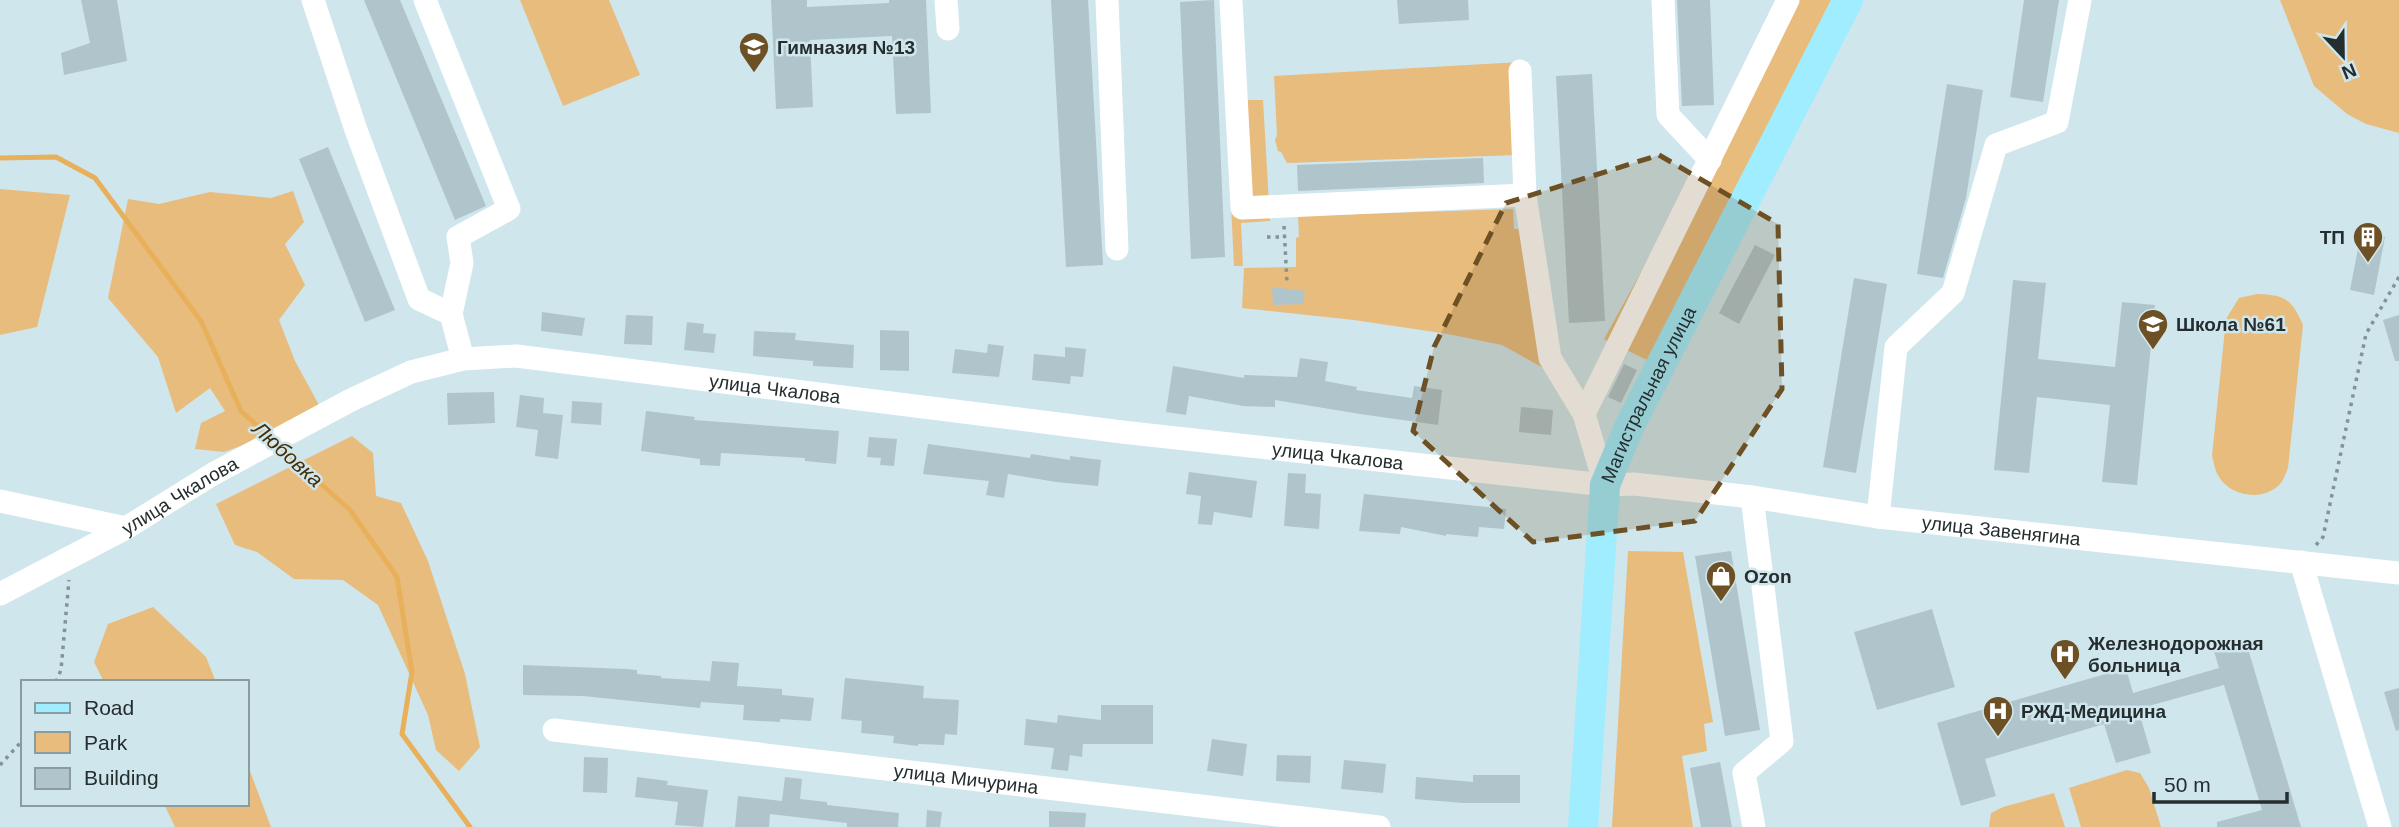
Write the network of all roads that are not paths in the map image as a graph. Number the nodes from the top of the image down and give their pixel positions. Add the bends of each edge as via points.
1 (313, 0) edge
2 (425, 0) edge
3 (946, 0) edge
4 (1107, 0) edge
5 (1231, 0) edge
6 (1663, 0) edge
7 (1788, 0) edge
8 (1848, 0) edge
9 (2080, 0) edge
10 (948, 29) dead end
11 (1520, 71) dead end
12 (1710, 160) junction
13 (1525, 195) junction
14 (1117, 249) dead end
15 (452, 314) junction
16 (463, 359) junction
17 (1584, 414) junction
18 (1605, 485) junction
19 (1752, 498) junction
20 (0, 501) edge
21 (1878, 517) junction
22 (126, 528) junction
23 (2301, 562) junction
24 (2399, 573) edge
25 (0, 594) edge
26 (554, 730) dead end
27 (1379, 827) edge
28 (1583, 827) edge
29 (1754, 827) edge
30 (2380, 827) edge

1 - 15 street via 419,299
2 - 15 street via 509,209 457,237 462,262
3 - 10 street
4 - 14 street
5 - 13 street via 1242,208
6 - 12 street via 1668,115
7 - 12 street
8 - 18 main road, Магистральная улица via 1630,425
9 - 21 street via 2057,122 1996,145 1953,293 1896,347
11 - 13 street
12 - 17 street
13 - 17 street via 1550,358
15 - 16 street
16 - 18 street, улица Чкалова via 516,356 1122,432
16 - 22 street, улица Чкалова via 411,372 351,400 213,474
17 - 18 street
18 - 19 street, улица Завенягина via 1634,484
18 - 28 main road, Магистральная улица
19 - 21 street, улица Завенягина
19 - 29 street via 1782,741 1744,772
20 - 22 street
21 - 23 street, улица Завенягина
22 - 25 street, улица Чкалова
23 - 24 street, улица Завенягина
23 - 30 street
26 - 27 street, улица Мичурина

